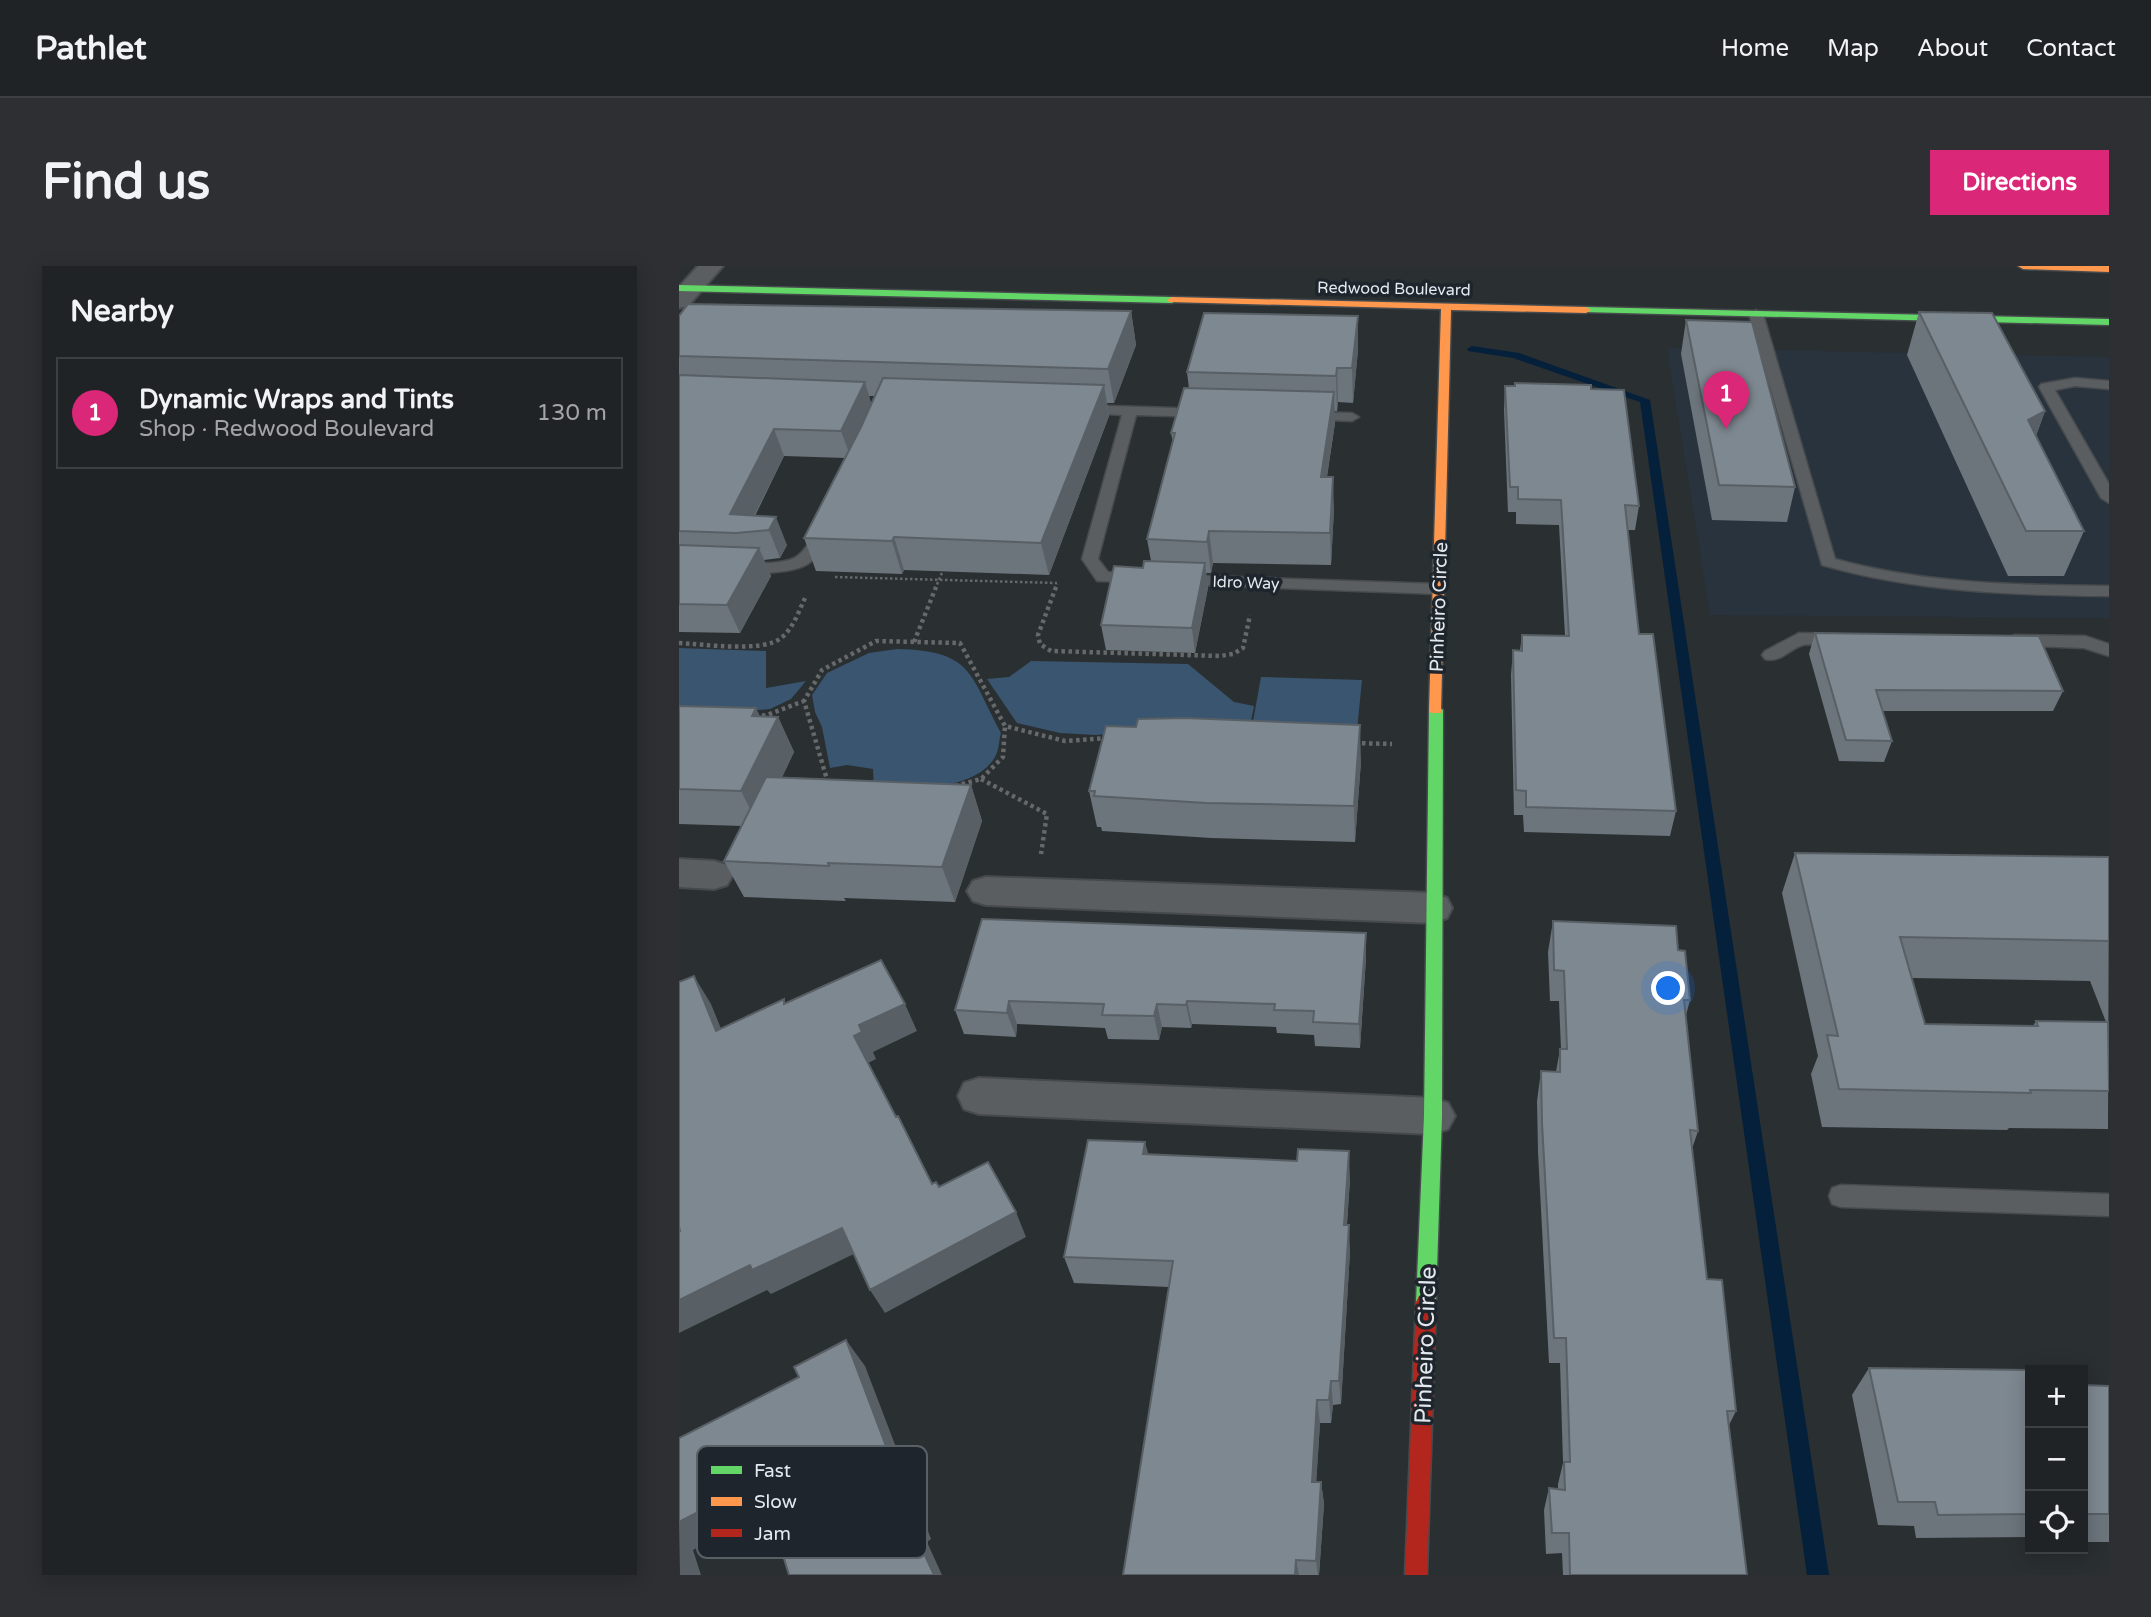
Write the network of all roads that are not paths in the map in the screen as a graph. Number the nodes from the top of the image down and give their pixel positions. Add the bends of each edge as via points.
1 (711, 266) edge
2 (2023, 266) edge
3 (2109, 268) edge
4 (682, 293) edge
5 (1446, 307) junction
6 (1756, 314) junction
7 (2109, 322) edge
8 (2109, 385) edge
9 (1065, 409) edge
10 (1130, 411) junction
11 (1227, 414) edge
12 (1297, 416) edge
13 (1352, 417) dead end
14 (2109, 498) edge
15 (831, 516) edge
16 (679, 565) edge
17 (1439, 589) junction
18 (2109, 591) edge
19 (1851, 640) edge
20 (1994, 641) edge
21 (2109, 650) edge
22 (1771, 655) dead end
23 (986, 891) dead end
24 (1433, 908) junction
25 (979, 1096) dead end
26 (1433, 1116) junction
27 (1841, 1196) dead end
28 (2109, 1205) edge
29 (1416, 1575) edge

1 - 4 street
2 - 3 main road
4 - 5 main road, Redwood Boulevard
5 - 6 main road, Redwood Boulevard
5 - 17 main road, Pinheiro Circle
6 - 7 main road, Redwood Boulevard
6 - 18 lane via 1828,562 1872,576 1989,590
8 - 14 lane via 2046,387
9 - 10 lane
10 - 11 lane
10 - 17 lane, Idro Way via 1090,559 1103,577
12 - 13 lane
15 - 16 lane via 819,541 801,561 783,566
17 - 24 main road, Pinheiro Circle
19 - 22 lane via 1799,639
20 - 21 lane via 2085,642
23 - 24 street
24 - 26 main road, Pinheiro Circle
25 - 26 street
26 - 29 main road, Pinheiro Circle
27 - 28 lane

